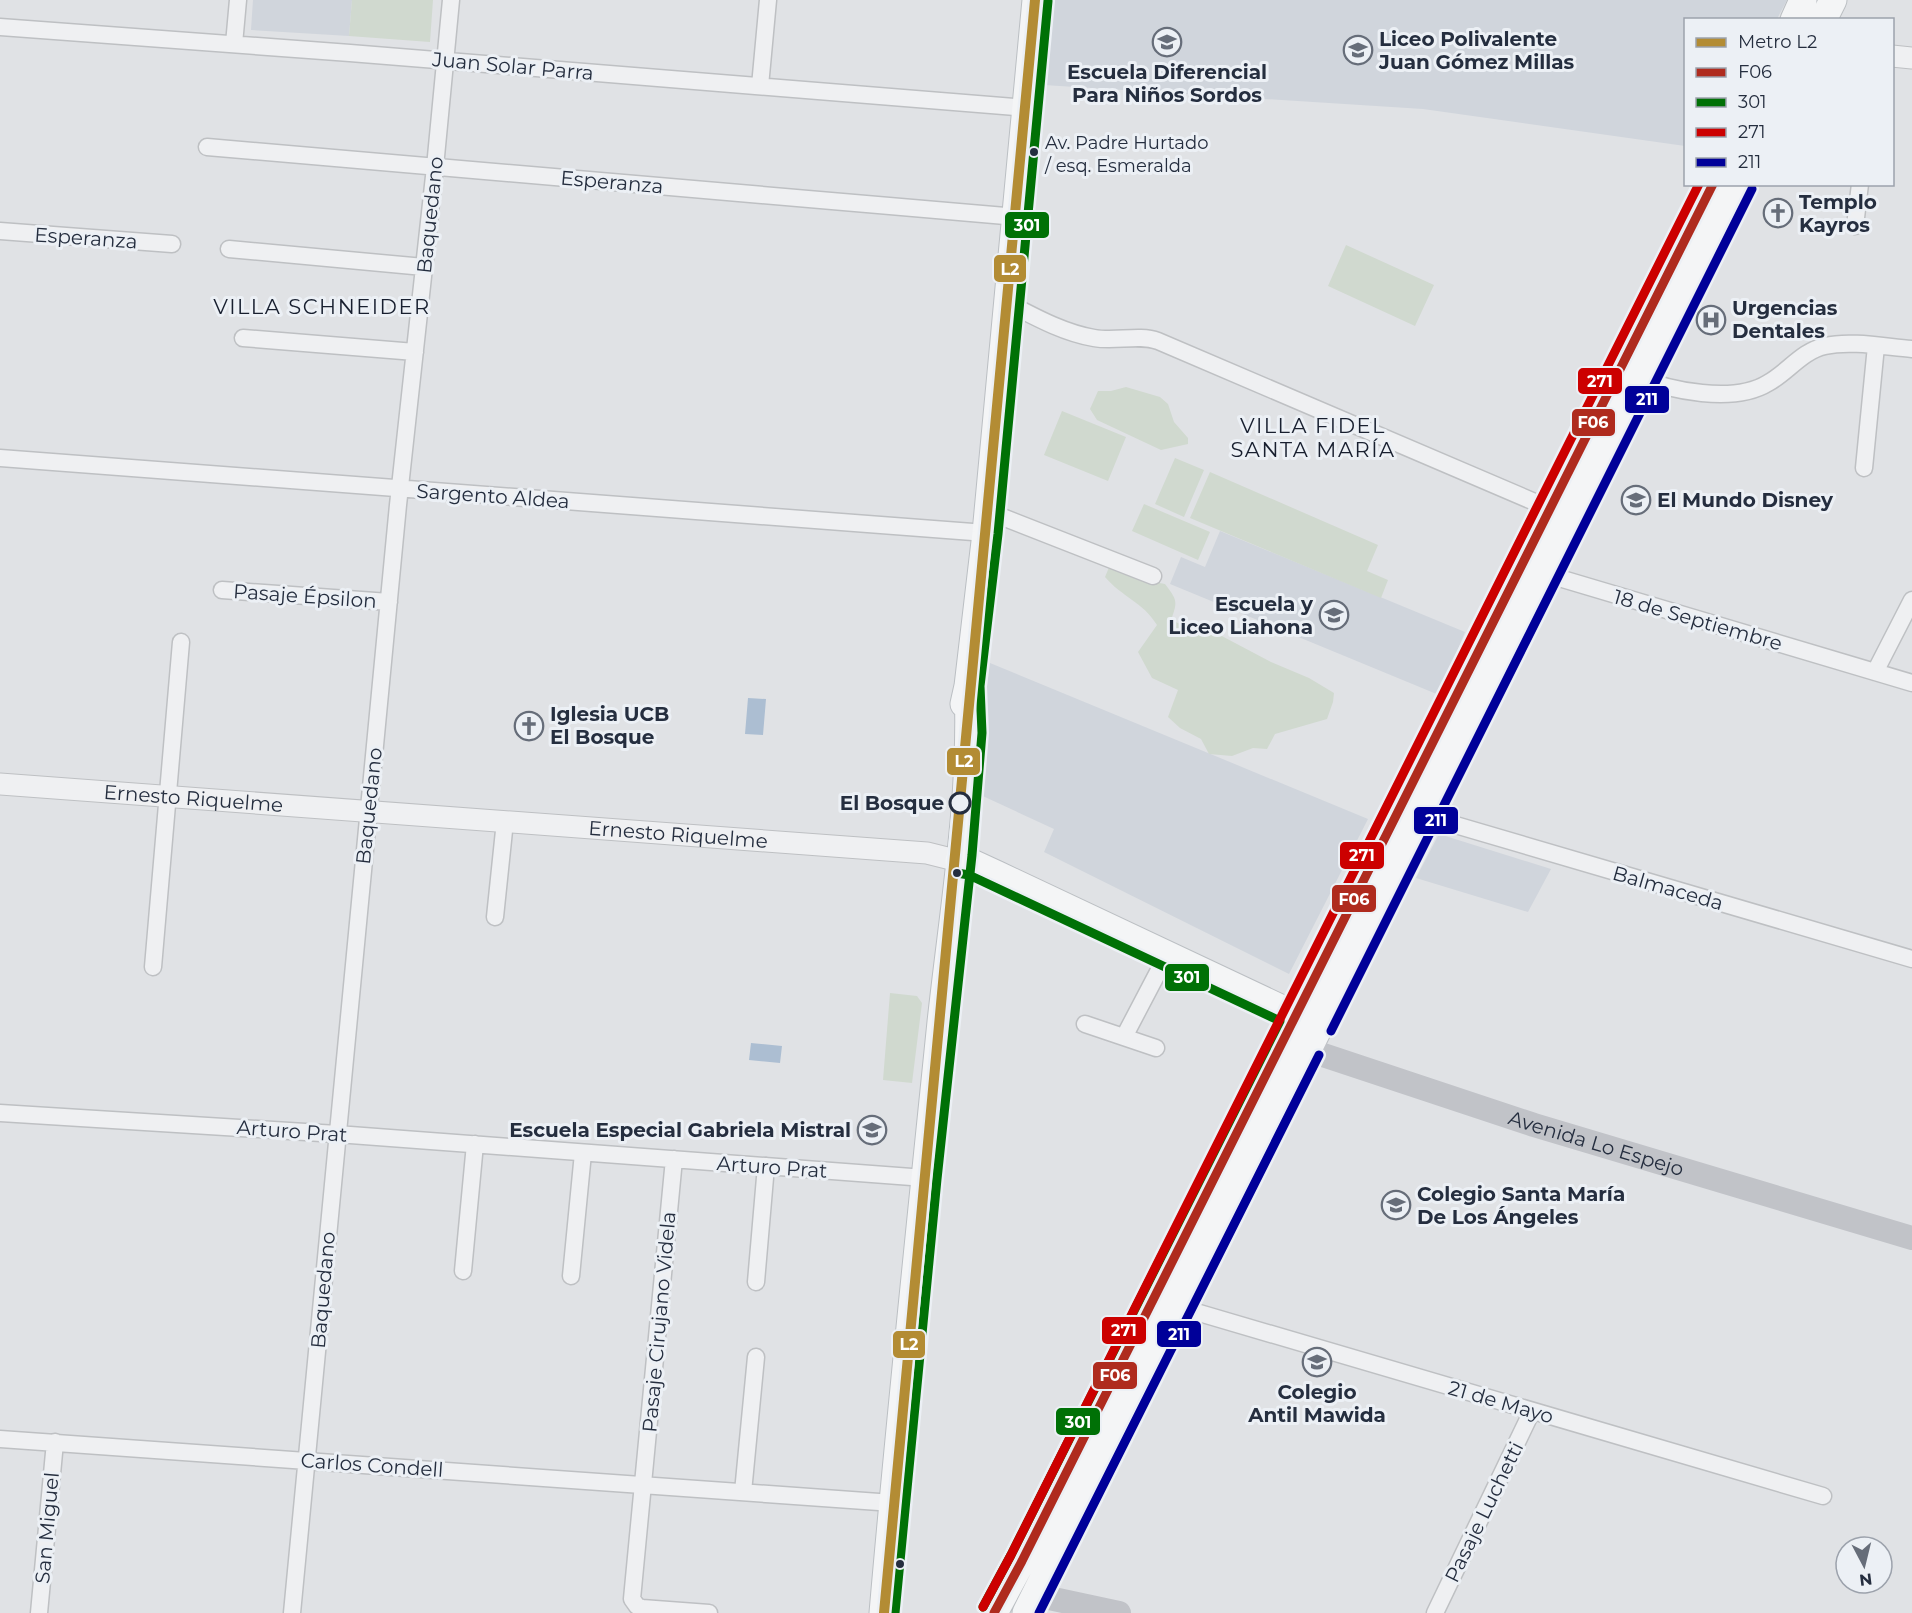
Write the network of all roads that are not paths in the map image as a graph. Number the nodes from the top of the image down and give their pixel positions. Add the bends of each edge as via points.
1 (238, 0) edge
2 (451, 0) edge
3 (768, 0) edge
4 (1036, 0) edge
5 (1833, 0) edge
6 (1824, 18) edge
7 (0, 27) edge
8 (234, 44) junction
9 (1894, 56) edge
10 (1912, 58) edge
11 (446, 60) junction
12 (760, 86) junction
13 (1027, 108) junction
14 (207, 147) dead end
15 (435, 167) junction
16 (1712, 186) edge
17 (1740, 186) edge
18 (1860, 186) edge
19 (1017, 217) junction
20 (1855, 226) dead end
21 (0, 231) edge
22 (172, 244) dead end
23 (229, 249) dead end
24 (424, 267) junction
25 (1008, 303) junction
26 (243, 338) dead end
27 (1876, 346) junction
28 (1912, 349) edge
29 (415, 352) junction
30 (1633, 374) junction
31 (0, 458) edge
32 (1864, 468) dead end
33 (400, 489) junction
34 (1551, 509) junction
35 (986, 522) junction
36 (1535, 571) junction
37 (1153, 576) dead end
38 (222, 590) dead end
39 (1912, 600) edge
40 (389, 602) junction
41 (181, 642) dead end
42 (1875, 672) junction
43 (1912, 683) edge
44 (0, 784) edge
45 (168, 796) junction
46 (1399, 809) junction
47 (369, 811) junction
48 (1425, 816) junction
49 (505, 821) junction
50 (959, 861) junction
51 (495, 917) dead end
52 (1167, 955) junction
53 (1912, 959) edge
54 (153, 967) dead end
55 (1308, 1021) junction
56 (1085, 1024) dead end
57 (1124, 1037) junction
58 (1283, 1041) junction
59 (1156, 1048) dead end
60 (1308, 1050) junction
61 (0, 1113) edge
62 (337, 1134) junction
63 (475, 1144) junction
64 (583, 1153) junction
65 (674, 1160) junction
66 (766, 1166) junction
67 (925, 1178) junction
68 (1912, 1238) edge
69 (463, 1271) dead end
70 (571, 1276) dead end
71 (756, 1282) dead end
72 (1179, 1307) junction
73 (756, 1357) dead end
74 (1533, 1411) junction
75 (0, 1439) edge
76 (55, 1443) junction
77 (308, 1461) junction
78 (644, 1485) junction
79 (743, 1492) junction
80 (1823, 1496) dead end
81 (893, 1503) junction
82 (1022, 1561) junction
83 (1031, 1604) edge
84 (39, 1613) edge
85 (292, 1613) edge
86 (709, 1613) edge
87 (883, 1613) edge
88 (994, 1613) edge
89 (1119, 1613) edge
90 (1435, 1613) edge

1 - 8 street
2 - 11 street, Baquedano
3 - 12 street
4 - 13 main road
5 - 6 main road
7 - 8 street, Juan Solar Parra
8 - 11 street, Juan Solar Parra
9 - 10 street
11 - 12 street, Juan Solar Parra
11 - 15 street, Baquedano
12 - 13 street, Juan Solar Parra
13 - 19 main road
14 - 15 street, Esperanza
15 - 19 street, Esperanza
15 - 24 street, Baquedano
16 - 30 main road
17 - 30 main road
18 - 20 street
19 - 25 main road
21 - 22 street, Esperanza
23 - 24 street
24 - 29 street, Baquedano
25 - 34 street via 1093,338 1147,337 1158,341
25 - 35 main road
26 - 29 street
27 - 28 street
27 - 30 street via 1825,346 1802,357 1769,383 1739,393 1657,385
27 - 32 street
29 - 33 street, Baquedano
30 - 34 main road
30 - 36 main road
31 - 33 street, Sargento Aldea
33 - 35 street, Sargento Aldea
33 - 40 street, Baquedano
34 - 36 main road
35 - 37 street, Sargento Aldea
35 - 50 main road via 968,686 954,748 951,833
36 - 42 street, 18 de Septiembre
36 - 46 main road
36 - 48 main road
38 - 40 street, Pasaje Épsilon
39 - 42 street
40 - 47 street, Baquedano
41 - 45 street
42 - 43 street, 18 de Septiembre
44 - 45 street, Ernesto Riquelme
45 - 47 street, Ernesto Riquelme
45 - 54 street
46 - 48 street, Balmaceda
46 - 55 main road
47 - 49 street, Ernesto Riquelme
47 - 62 street, Baquedano
48 - 53 street, Balmaceda
48 - 55 main road
49 - 50 street, Ernesto Riquelme via 927,853
49 - 51 street
50 - 52 main road, Ernesto Riquelme via 972,863
50 - 67 main road
52 - 55 main road, Ernesto Riquelme
52 - 57 street
55 - 58 main road
55 - 60 main road
56 - 57 street
57 - 59 street
58 - 60 main road, Avenida Lo Espejo
58 - 82 main road
60 - 68 main road, Avenida Lo Espejo via 1534,1125
60 - 72 main road
61 - 62 street, Arturo Prat
62 - 63 street, Arturo Prat
62 - 77 street, Baquedano
63 - 64 street, Arturo Prat
63 - 69 street
64 - 65 street, Arturo Prat
64 - 70 street
65 - 66 street, Arturo Prat
65 - 78 street, Pasaje Cirujano Videla
66 - 67 street, Arturo Prat
66 - 71 street
67 - 81 main road
72 - 74 street, 21 de Mayo
72 - 83 main road
73 - 79 street
74 - 80 street, 21 de Mayo
74 - 90 street, Pasaje Luchetti
75 - 76 street, Carlos Condell
76 - 77 street, Carlos Condell
76 - 84 street, San Miguel
77 - 78 street, Carlos Condell
77 - 85 street, Baquedano
78 - 79 street, Carlos Condell
78 - 86 street, Pasaje Cirujano Videla via 634,1603 642,1608
79 - 81 street, Carlos Condell
81 - 87 main road
82 - 83 main road
82 - 88 main road
83 - 89 main road

